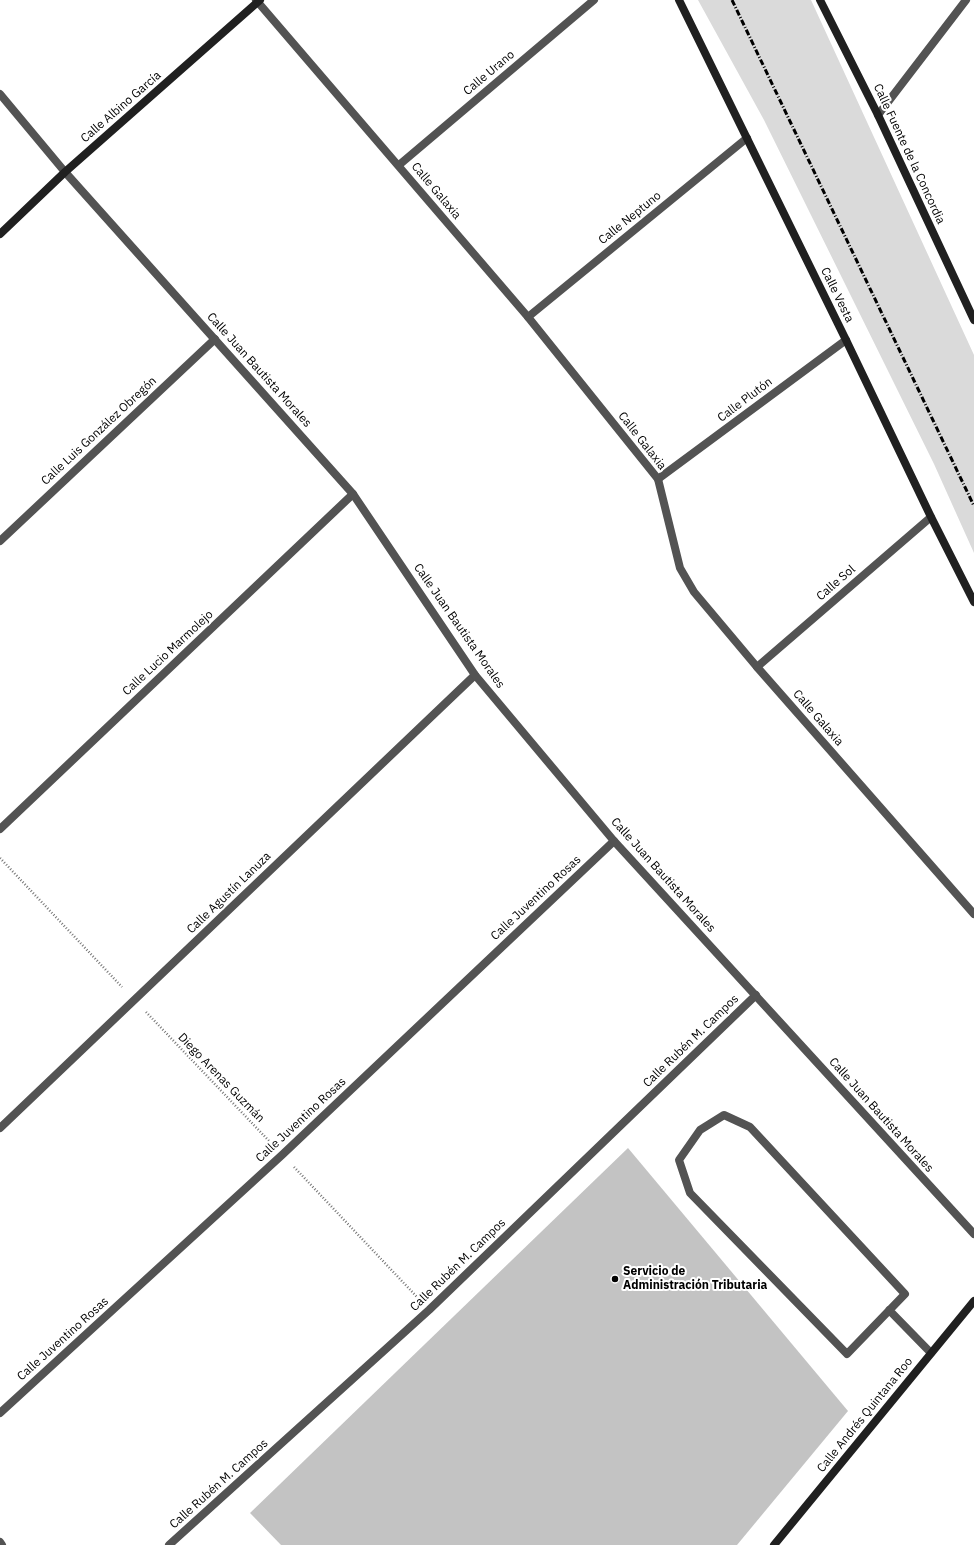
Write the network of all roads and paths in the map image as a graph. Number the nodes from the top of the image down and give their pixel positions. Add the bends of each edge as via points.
1 (594, 0) edge
2 (679, 0) edge
3 (820, 0) edge
4 (966, 0) edge
5 (258, 1) edge
6 (0, 94) edge
7 (878, 115) junction
8 (747, 138) junction
9 (398, 165) junction
10 (65, 172) junction
11 (0, 234) edge
12 (528, 317) junction
13 (974, 320) edge
14 (215, 339) junction
15 (846, 340) junction
16 (658, 479) junction
17 (353, 494) junction
18 (931, 517) junction
19 (0, 541) edge
20 (974, 602) edge
21 (757, 667) junction
22 (475, 675) junction
23 (0, 829) edge
24 (614, 841) junction
25 (0, 858) edge
26 (974, 914) edge
27 (756, 995) junction
28 (134, 1000) junction
29 (0, 1128) edge
30 (282, 1155) junction
31 (974, 1234) edge
32 (974, 1301) edge
33 (429, 1310) junction
34 (889, 1310) junction
35 (931, 1353) junction
36 (0, 1413) edge
37 (0, 1542) edge
38 (2, 1545) edge
39 (169, 1545) edge
40 (774, 1545) edge

1 - 9 street, Calle Urano
2 - 8 main road, Calle Vesta
3 - 7 main road, Calle Fuente de la Concordia
4 - 7 street
5 - 9 street, Calle Galaxia
5 - 10 main road, Calle Albino García
6 - 10 street, Calle Juan Bautista Morales
7 - 13 main road, Calle Fuente de la Concordia
8 - 12 street, Calle Neptuno
8 - 15 main road, Calle Vesta
9 - 12 street, Calle Galaxia
10 - 11 main road, Calle Albino García
10 - 14 street, Calle Juan Bautista Morales
12 - 16 street, Calle Galaxia
14 - 17 street, Calle Juan Bautista Morales
14 - 19 street, Calle Luis González Obregón
15 - 16 street, Calle Plutón
15 - 18 main road, Calle Vesta
16 - 21 street, Calle Galaxia via 680,568 694,592
17 - 22 street, Calle Juan Bautista Morales
17 - 23 street, Calle Lucio Marmolejo
18 - 20 main road, Calle Vesta
18 - 21 street, Calle Sol
21 - 26 street, Calle Galaxia
22 - 24 street, Calle Juan Bautista Morales
22 - 28 street, Calle Agustín Lanuza
24 - 27 street, Calle Juan Bautista Morales
24 - 30 street, Calle Juventino Rosas
25 - 28 path, Diego Arenas Guzmán
27 - 31 street, Calle Juan Bautista Morales
27 - 33 street, Calle Rubén M. Campos
28 - 29 street, Calle Agustín Lanuza
28 - 30 path, Diego Arenas Guzmán
30 - 33 path, Diego Arenas Guzmán
30 - 36 street, Calle Juventino Rosas
32 - 35 main road, Calle Andrés Quintana Roo
33 - 39 street, Calle Rubén M. Campos
34 - 34 street via 847,1354 690,1193 679,1160 700,1130 724,1115 750,1128 905,1294
34 - 35 street
35 - 40 main road, Calle Andrés Quintana Roo
37 - 38 street

